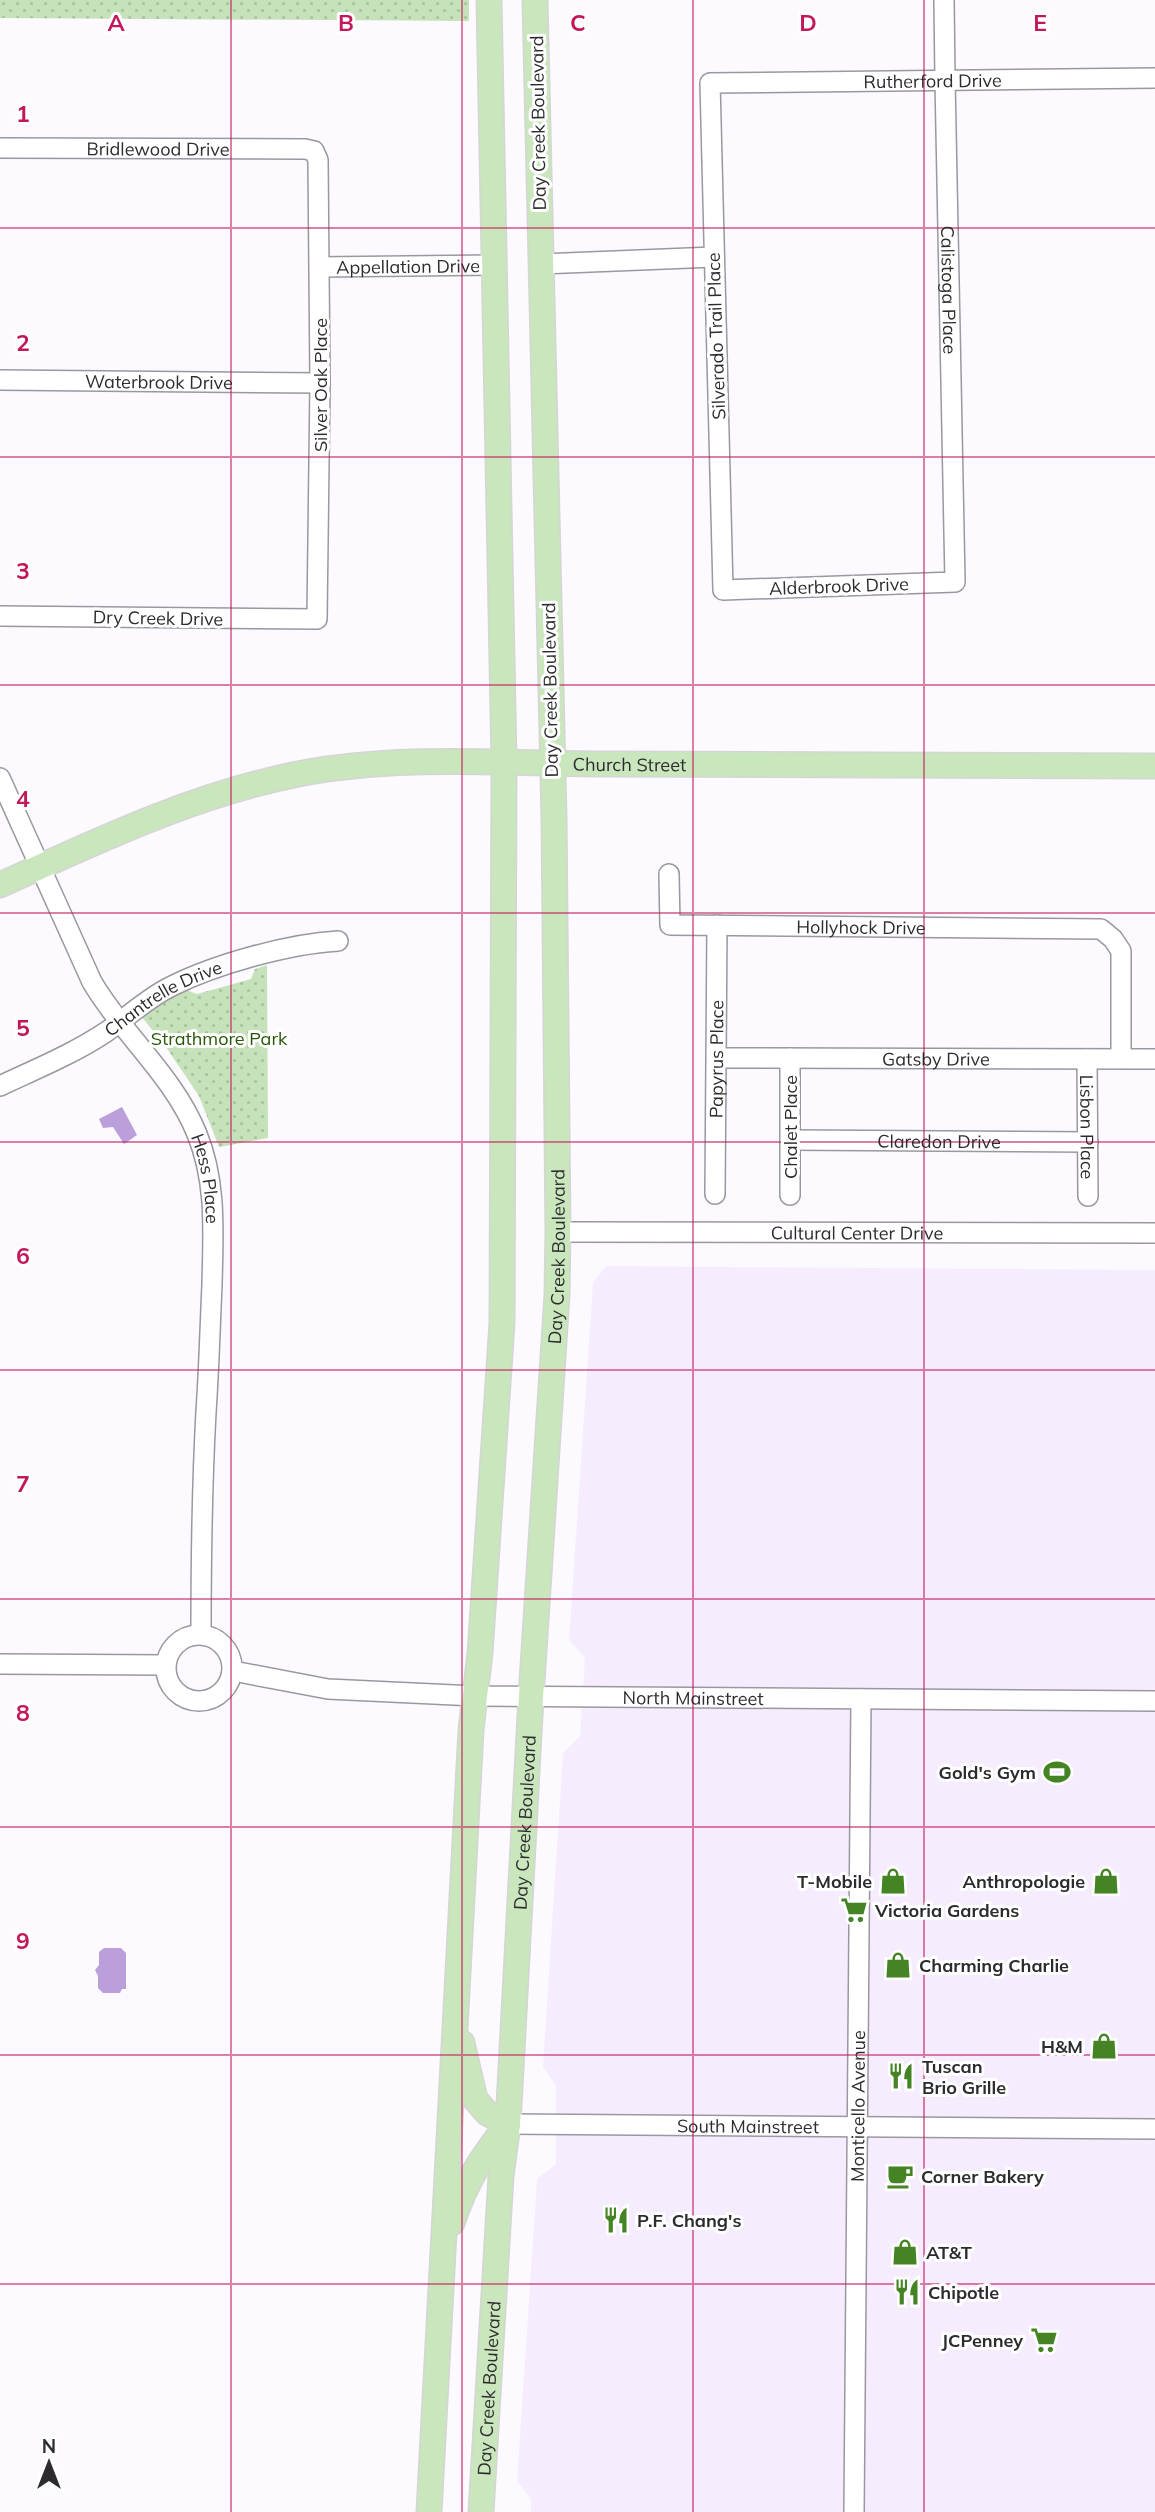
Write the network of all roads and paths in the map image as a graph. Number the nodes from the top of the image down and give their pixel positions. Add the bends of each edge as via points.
1 (489, 0) edge
2 (536, 0) edge
3 (944, 0) edge
4 (1155, 78) edge
5 (945, 80) junction
6 (710, 83) joint
7 (0, 148) edge
8 (314, 151) joint
9 (714, 257) junction
10 (541, 264) junction
11 (494, 265) junction
12 (320, 267) junction
13 (0, 380) edge
14 (320, 383) junction
15 (955, 582) joint
16 (723, 590) joint
17 (0, 616) edge
18 (317, 619) joint
19 (504, 762) junction
20 (552, 763) junction
21 (1155, 766) edge
22 (0, 778) edge
23 (41, 867) junction
24 (669, 874) dead end
25 (0, 886) edge
26 (717, 926) junction
27 (338, 941) dead end
28 (119, 1023) junction
29 (717, 1058) junction
30 (790, 1058) junction
31 (1121, 1058) junction
32 (1087, 1059) junction
33 (1155, 1059) edge
34 (0, 1086) edge
35 (790, 1140) junction
36 (1088, 1142) junction
37 (715, 1194) dead end
38 (790, 1195) dead end
39 (1088, 1196) dead end
40 (558, 1232) junction
41 (1155, 1233) edge
42 (201, 1634) junction
43 (0, 1664) edge
44 (165, 1665) junction
45 (233, 1671) junction
46 (475, 1696) junction
47 (531, 1698) junction
48 (860, 1699) junction
49 (1155, 1701) edge
50 (455, 2015) junction
51 (508, 2124) junction
52 (857, 2128) junction
53 (1155, 2129) edge
54 (443, 2248) junction
55 (429, 2512) edge
56 (481, 2512) edge
57 (855, 2512) edge

1 - 11 main road
2 - 10 main road, Day Creek Boulevard
3 - 5 street, Calistoga Place
4 - 5 street, Rutherford Drive
5 - 6 street, Rutherford Drive
5 - 15 street, Calistoga Place
6 - 9 street, Silverado Trail Place
7 - 8 street, Bridlewood Drive
8 - 12 street, Silver Oak Place via 318,160
9 - 10 street
9 - 16 street, Silverado Trail Place
10 - 20 main road, Day Creek Boulevard
11 - 12 street, Appellation Drive
11 - 19 main road
12 - 14 street, Silver Oak Place
13 - 14 street, Waterbrook Drive
14 - 18 street, Silver Oak Place
15 - 16 street, Alderbrook Drive
17 - 18 street, Dry Creek Drive
19 - 20 main road, Church Street
19 - 23 main road, Church Street via 385,764 267,780 170,811
19 - 46 main road via 502,1323
20 - 21 main road, Church Street
20 - 40 main road, Day Creek Boulevard
22 - 23 street, Hess Place
23 - 25 main road, Church Street
23 - 28 street, Hess Place via 92,982
24 - 26 street, Hollyhock Drive via 670,925
26 - 29 street, Papyrus Place
26 - 31 street, Hollyhock Drive via 1101,929 1121,951
27 - 28 street, Chantrelle Drive via 290,948 188,979 160,992
28 - 34 street, Chantrelle Drive via 85,1045
28 - 42 street, Hess Place via 179,1098 199,1139 211,1182
29 - 30 street, Gatsby Drive
29 - 37 street, Papyrus Place
30 - 32 street, Gatsby Drive
30 - 35 street, Chalet Place
31 - 32 street, Gatsby Drive
31 - 33 street, Gatsby Drive
32 - 36 street, Lisbon Place
35 - 36 street, Claredon Drive
35 - 38 street, Chalet Place
36 - 39 street, Lisbon Place
40 - 41 street, Cultural Center Drive
40 - 47 main road, Day Creek Boulevard
42 - 44 street via 174,1645
42 - 45 street via 222,1644
43 - 44 street
44 - 45 street via 166,1676 178,1694 199,1702 226,1689
45 - 46 street, North Mainstreet via 328,1689
46 - 47 street, North Mainstreet
46 - 50 main road
47 - 48 street, North Mainstreet
47 - 51 main road, Day Creek Boulevard
48 - 49 street, North Mainstreet
48 - 52 street, Monticello Avenue
50 - 51 main road via 475,2099 487,2113
50 - 54 main road
51 - 52 street, South Mainstreet
51 - 54 main road via 479,2161
51 - 56 main road, Day Creek Boulevard
52 - 53 street, South Mainstreet
52 - 57 street, Monticello Avenue
54 - 55 main road

